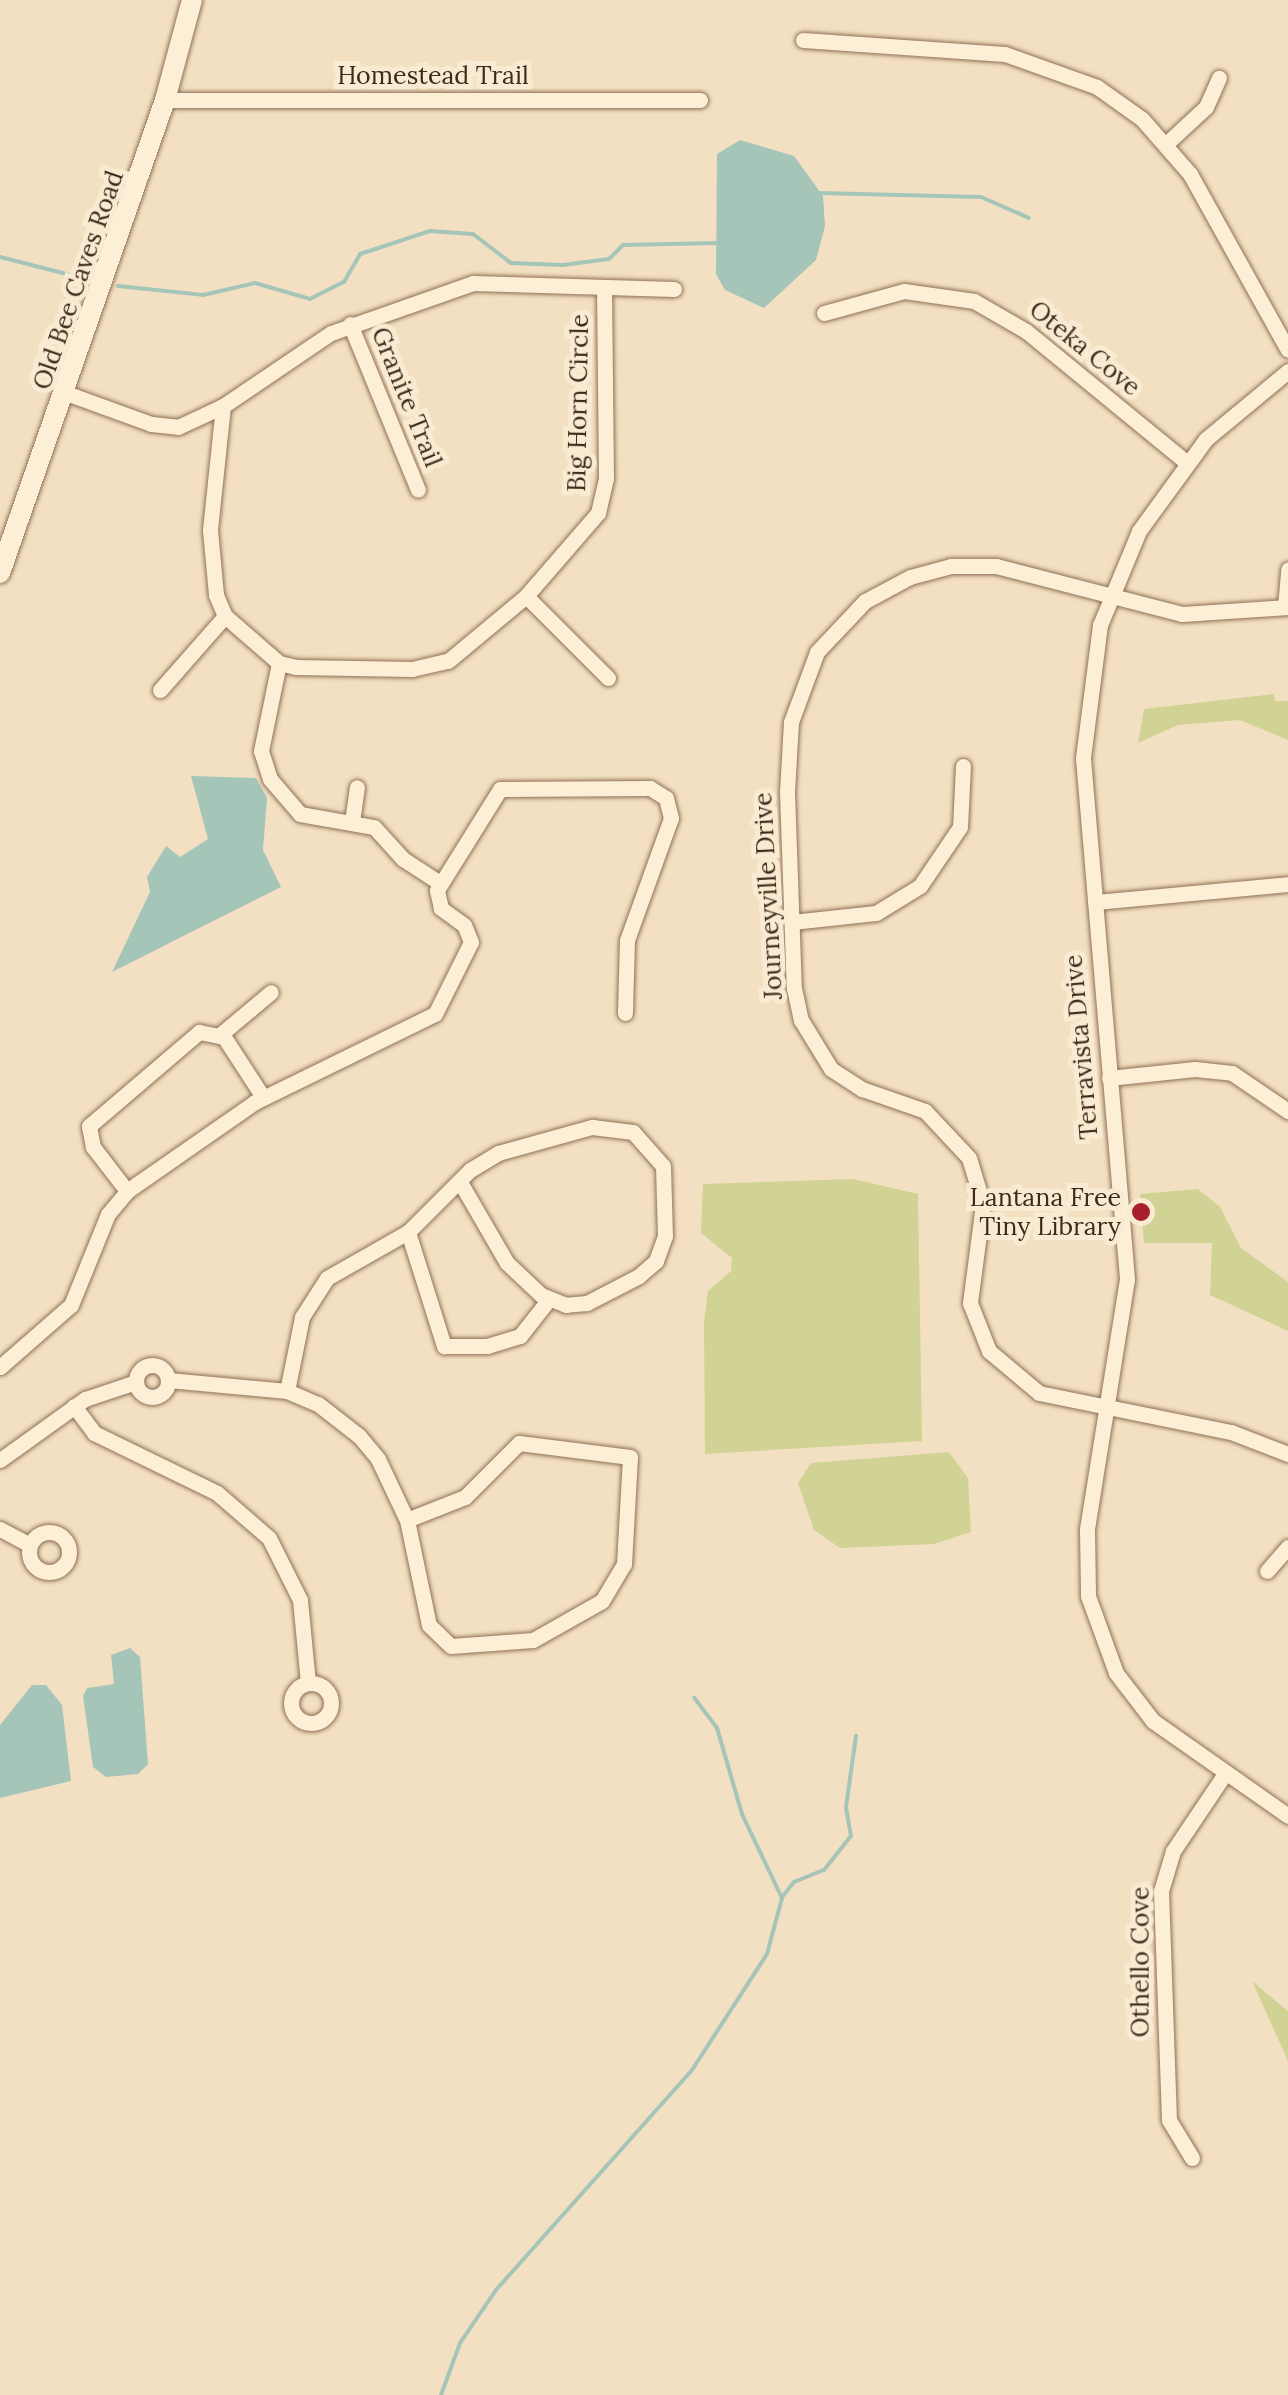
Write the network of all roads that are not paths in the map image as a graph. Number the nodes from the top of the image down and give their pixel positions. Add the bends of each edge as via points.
1 (192, 0) edge
2 (803, 40) dead end
3 (1220, 78) dead end
4 (165, 100) junction
5 (700, 100) dead end
6 (1166, 144) junction
7 (604, 287) junction
8 (674, 289) dead end
9 (824, 313) dead end
10 (350, 324) junction
11 (1288, 350) edge
12 (1288, 372) edge
13 (66, 393) junction
14 (224, 406) junction
15 (1186, 462) junction
16 (418, 490) dead end
17 (1288, 569) edge
18 (0, 572) edge
19 (1110, 594) junction
20 (526, 596) junction
21 (1286, 607) edge
22 (225, 616) junction
23 (279, 663) junction
24 (608, 678) dead end
25 (160, 690) dead end
26 (963, 766) dead end
27 (357, 787) dead end
28 (352, 822) junction
29 (440, 883) junction
30 (1288, 884) edge
31 (1094, 902) junction
32 (792, 922) junction
33 (270, 992) dead end
34 (626, 1014) dead end
35 (221, 1034) junction
36 (1109, 1078) junction
37 (263, 1098) junction
38 (1288, 1111) edge
39 (460, 1182) junction
40 (127, 1190) junction
41 (408, 1232) junction
42 (549, 1299) junction
43 (0, 1367) edge
44 (287, 1391) junction
45 (74, 1406) junction
46 (1108, 1408) junction
47 (1288, 1454) edge
48 (0, 1460) edge
49 (407, 1520) junction
50 (0, 1530) edge
51 (30, 1545) dead end
52 (1288, 1548) edge
53 (1267, 1572) dead end
54 (308, 1683) dead end
55 (1224, 1776) junction
56 (1288, 1816) edge
57 (1192, 2158) dead end

1 - 4 street, Old Bee Caves Road
2 - 6 street via 986,52 1045,64 1097,87
3 - 6 street via 1206,106
4 - 5 street, Homestead Trail
4 - 13 street, Old Bee Caves Road
6 - 11 street via 1199,187
7 - 8 street
7 - 10 street via 473,283
7 - 20 street, Big Horn Circle via 604,496 590,526
9 - 15 street, Oteka Cove via 904,291 974,301 1026,331
10 - 14 street
10 - 16 street, Granite Trail
12 - 15 street, Terravista Drive via 1224,421
13 - 14 street via 168,427
13 - 18 street, Old Bee Caves Road
14 - 22 street via 210,530 216,595
15 - 19 street, Terravista Drive via 1152,508
17 - 21 street
19 - 21 street, Journeyville Drive via 1195,615
19 - 31 street, Terravista Drive via 1090,666 1084,736
19 - 32 street, Journeyville Drive via 1016,569 951,566 879,592 832,632 806,672 791,722
20 - 23 street, Big Horn Circle via 479,642 437,664 362,669
20 - 24 street
22 - 23 street
22 - 25 street
23 - 28 street via 264,735 265,770 300,814
26 - 32 street via 960,827 920,886 876,913
27 - 28 street
28 - 29 street via 381,831 404,859
29 - 34 street via 500,789 662,793 671,818 627,940
29 - 37 street via 437,899 464,926 471,948 435,1014
30 - 31 street
31 - 36 street, Terravista Drive
32 - 46 street, Journeyville Drive via 794,988 819,1056 862,1089 924,1111 970,1158 982,1204 970,1302 988,1351 1038,1392
33 - 35 street
35 - 37 street via 250,1068
35 - 40 street via 199,1032 90,1124 92,1147
36 - 38 street via 1196,1069 1232,1073
36 - 46 street, Terravista Drive via 1127,1280
37 - 40 street
39 - 41 street
39 - 42 street via 502,1256
39 - 42 street via 498,1153 592,1127 632,1132 650,1144 666,1183 665,1236 656,1260 587,1302
40 - 43 street via 108,1214 71,1305
41 - 42 street via 444,1346 487,1346 520,1336
41 - 44 street via 327,1278 302,1317
44 - 45 street via 168,1380 163,1393 149,1397 136,1382
44 - 49 street via 318,1404 359,1436 378,1459
45 - 48 street
45 - 54 street via 94,1433 217,1493 259,1526 288,1568 300,1600
46 - 47 street, Journeyville Drive via 1232,1432
46 - 55 street, Terravista Drive via 1084,1558 1094,1624 1132,1696
49 - 49 street via 438,1640 451,1646 520,1643 602,1601 624,1564 630,1457 518,1442 465,1496
50 - 51 street
52 - 53 street
55 - 56 street, Terravista Drive
55 - 57 street, Othello Cove via 1174,1852 1161,1891 1169,2120

